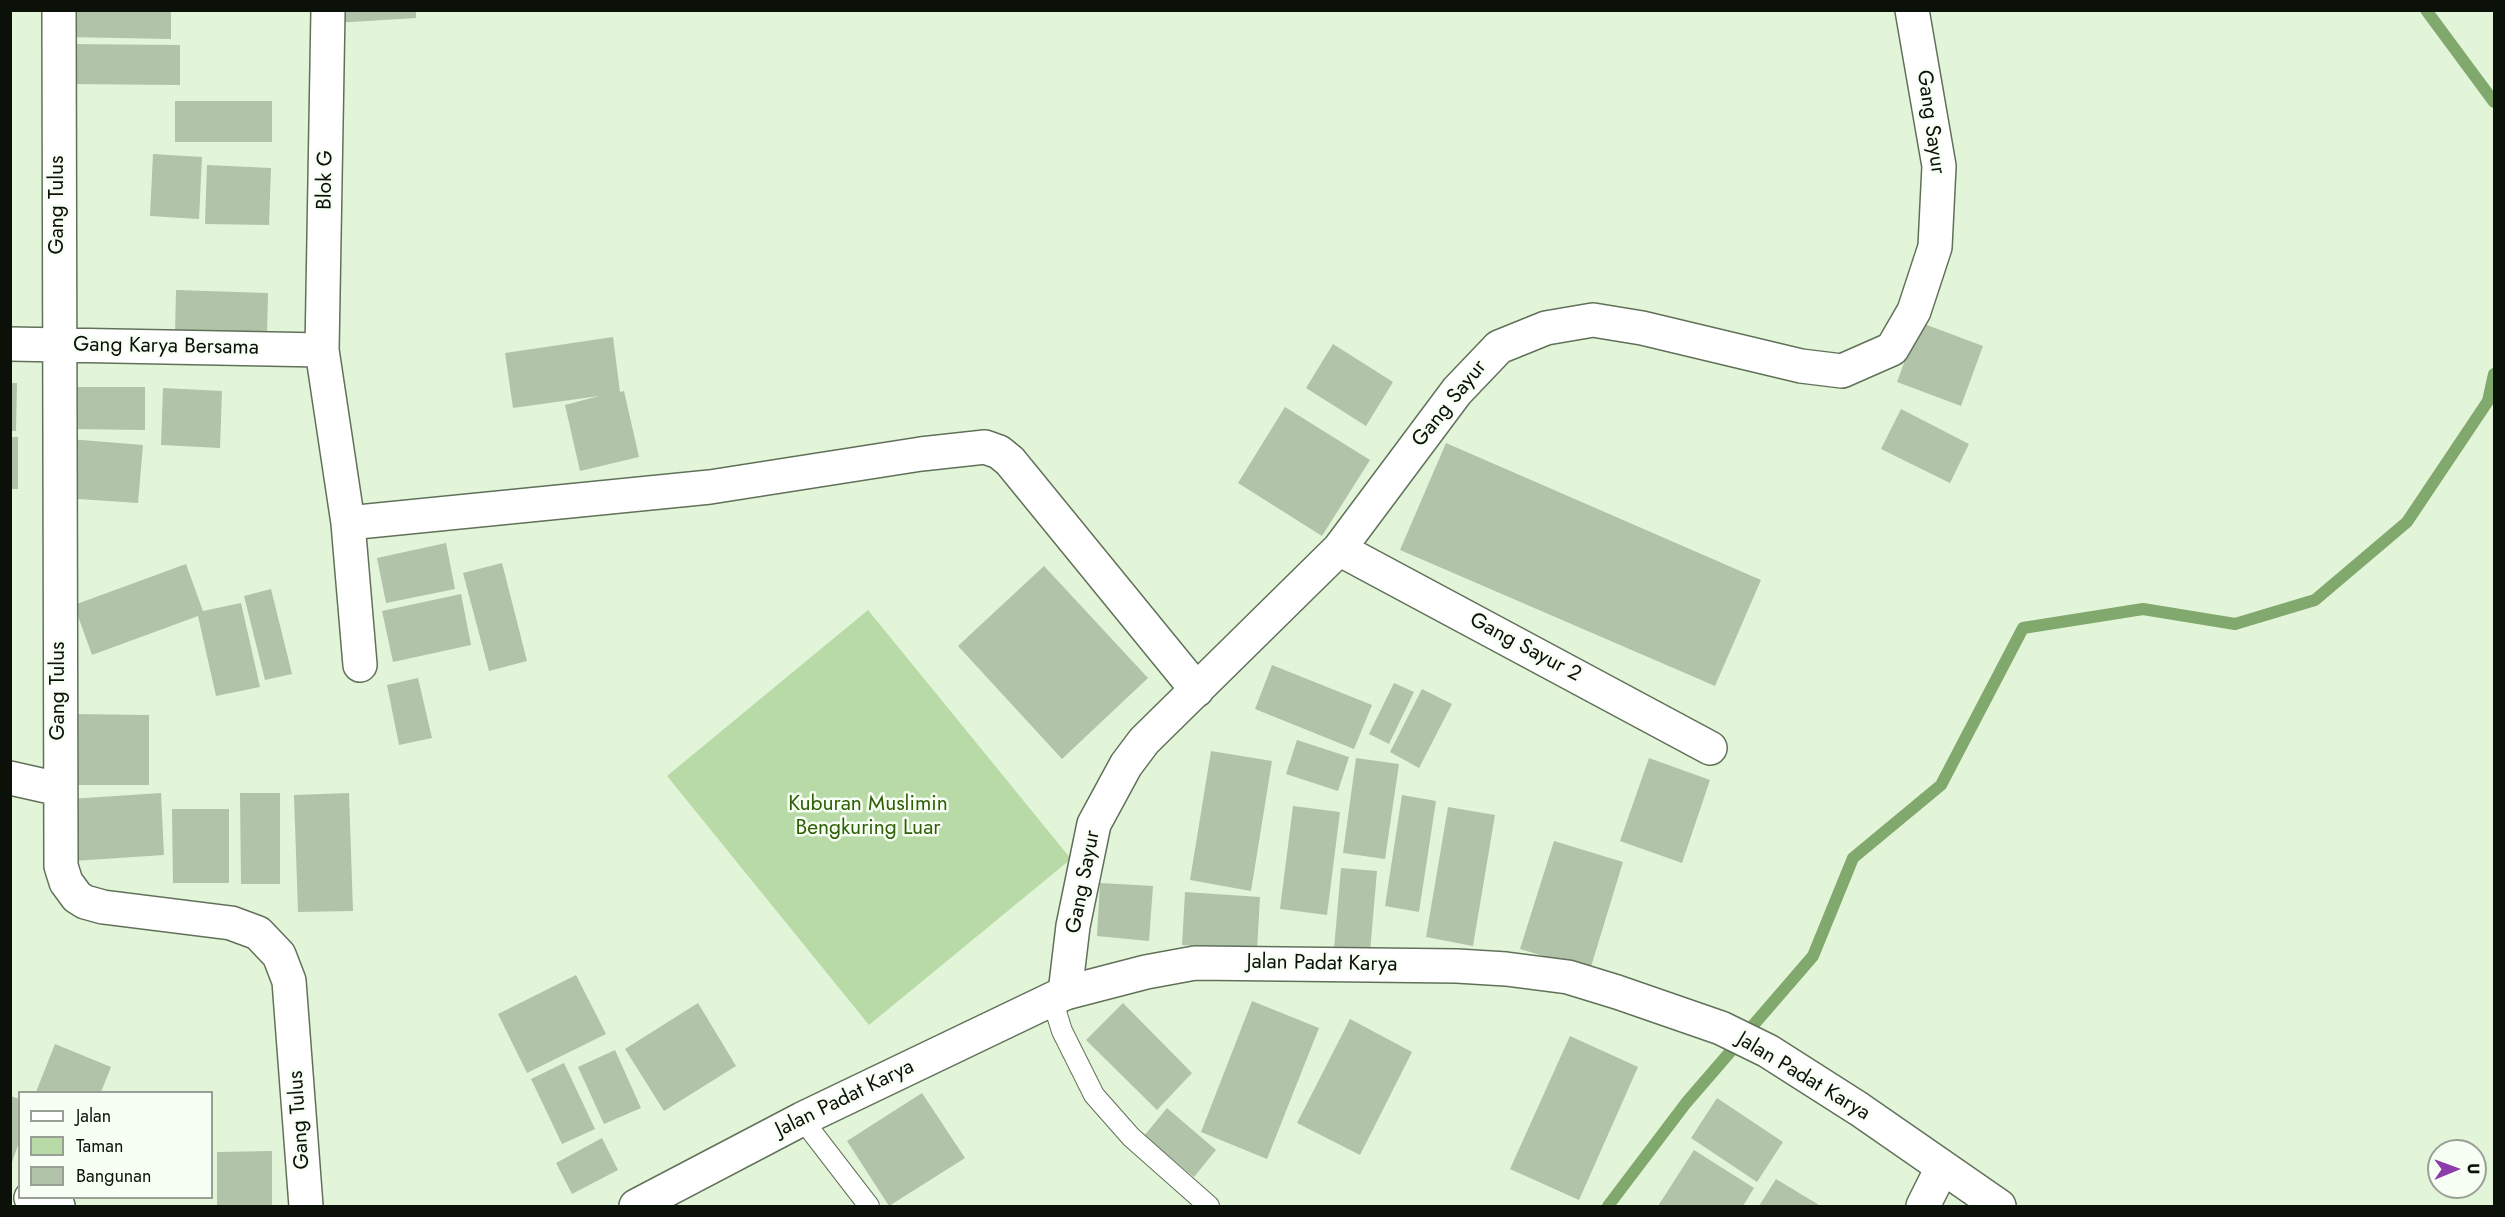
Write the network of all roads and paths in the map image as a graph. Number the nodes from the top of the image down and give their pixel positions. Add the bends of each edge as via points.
1 (59, 10) edge
2 (328, 10) edge
3 (1912, 10) edge
4 (10, 344) edge
5 (58, 345) junction
6 (322, 350) junction
7 (348, 523) junction
8 (1339, 549) junction
9 (360, 665) dead end
10 (1197, 690) junction
11 (1710, 748) dead end
12 (10, 778) edge
13 (59, 789) junction
14 (1059, 996) junction
15 (802, 1119) junction
16 (1942, 1168) junction
17 (37, 1199) edge
18 (58, 1206) edge
19 (306, 1206) edge
20 (636, 1206) edge
21 (869, 1206) edge
22 (1209, 1206) edge
23 (1923, 1206) edge
24 (1999, 1206) edge

1 - 5 street, Gang Tulus
2 - 6 street, Blok G
3 - 8 street, Gang Sayur via 1939,166 1935,247 1914,311 1892,349 1842,371 1801,366 1593,320 1546,328 1499,347 1456,391
4 - 5 street, Gang Karya Bersama
5 - 6 street, Gang Karya Bersama
5 - 13 street, Gang Tulus
6 - 7 street, Blok G
7 - 9 street, Blok G
7 - 10 street via 710,487 985,447 1010,461
8 - 10 street, Gang Sayur
8 - 11 street, Gang Sayur 2
10 - 14 street, Gang Sayur via 1144,741 1126,765 1094,824
12 - 13 street
13 - 19 street, Gang Tulus via 61,866 76,897 103,907 231,923 258,933 279,955 289,981
14 - 15 street, Jalan Padat Karya
14 - 16 street, Jalan Padat Karya via 1195,963 1457,966 1568,977 1721,1028 1768,1051
14 - 22 lane via 1062,1031 1094,1095 1131,1137
15 - 20 street, Jalan Padat Karya
15 - 21 lane
16 - 23 street
16 - 24 street, Jalan Padat Karya
17 - 18 street

